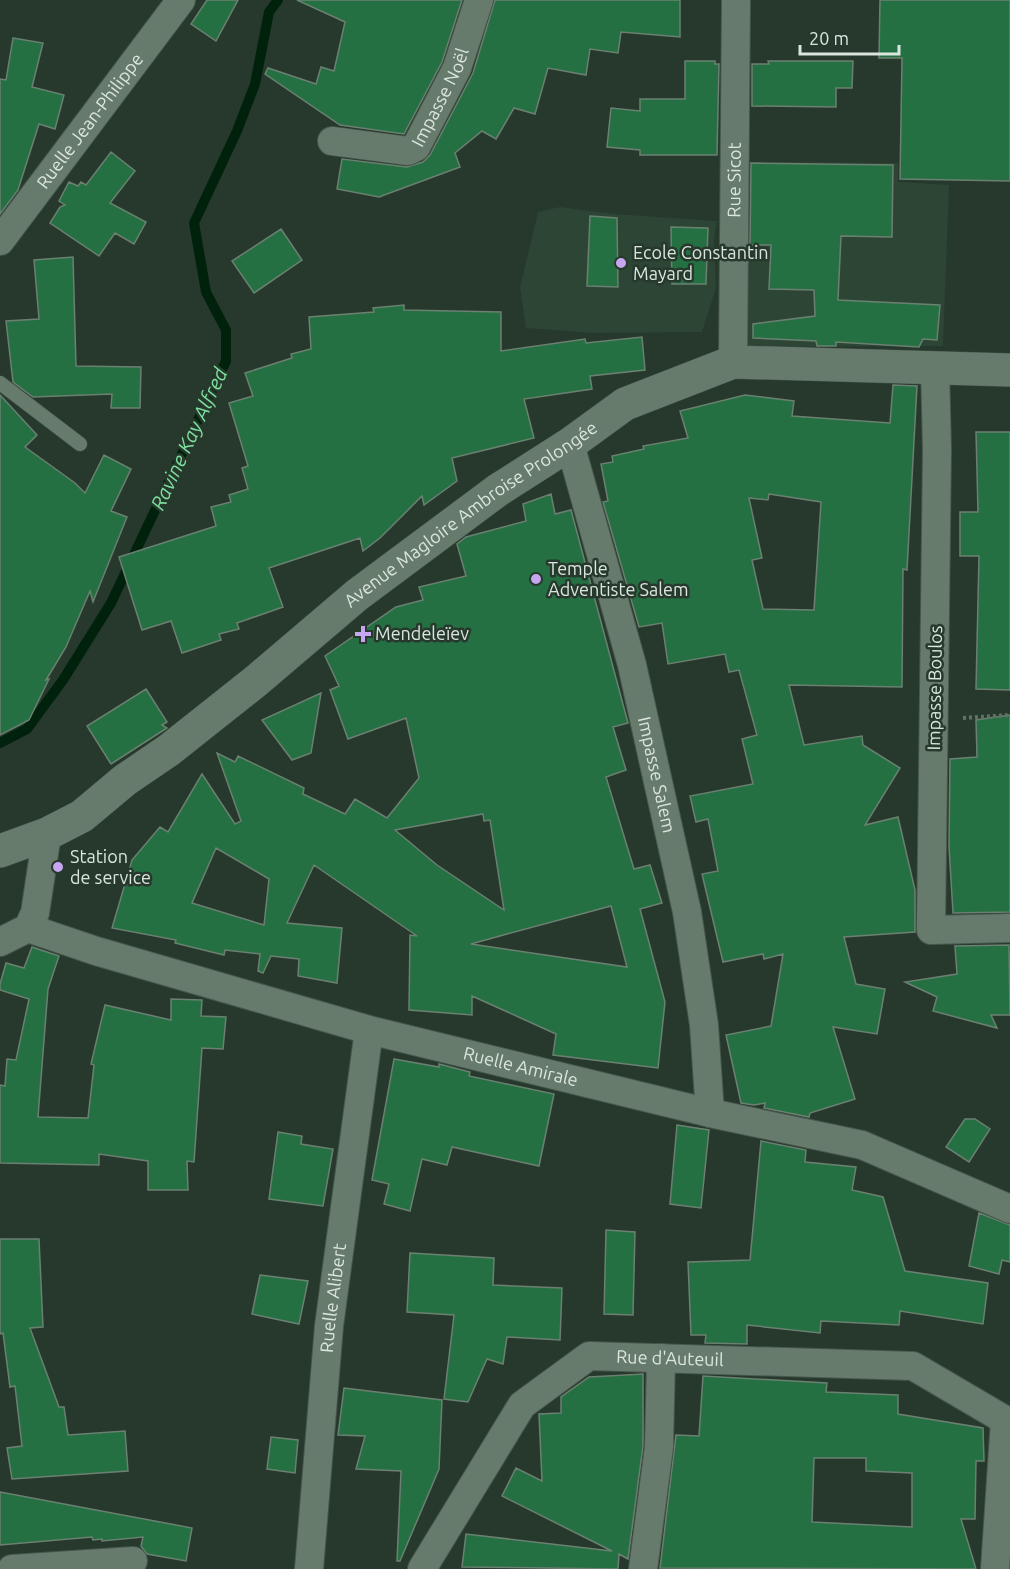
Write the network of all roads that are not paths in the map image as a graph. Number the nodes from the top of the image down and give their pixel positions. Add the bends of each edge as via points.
1 (181, 0) edge
2 (479, 0) edge
3 (736, 0) edge
4 (332, 141) dead end
5 (0, 241) edge
6 (733, 363) junction
7 (935, 368) junction
8 (1010, 370) edge
9 (0, 383) edge
10 (80, 444) dead end
11 (570, 444) junction
12 (47, 834) junction
13 (0, 851) edge
14 (28, 928) junction
15 (1010, 928) edge
16 (0, 942) edge
17 (369, 1030) junction
18 (710, 1113) junction
19 (1010, 1209) edge
20 (661, 1358) junction
21 (1007, 1422) edge
22 (133, 1561) dead end
23 (12, 1569) edge
24 (309, 1569) edge
25 (422, 1569) edge
26 (643, 1569) edge
27 (995, 1569) edge

1 - 5 street, Ruelle Jean-Philippe
2 - 4 street, Impasse Noël via 457,68 416,147 408,151
3 - 6 street, Rue Sicot
6 - 7 street, Avenue Magloire Ambroise Prolongée
6 - 11 street, Avenue Magloire Ambroise Prolongée via 625,404
7 - 8 street, Avenue Magloire Ambroise Prolongée
7 - 15 street, Impasse Boulos via 931,930
9 - 10 lane
11 - 12 street, Avenue Magloire Ambroise Prolongée via 498,489 357,595 169,750 82,816
11 - 18 street, Impasse Salem via 632,665 687,912 704,1025
12 - 13 street, Avenue Magloire Ambroise Prolongée
12 - 14 street via 35,914
14 - 16 street
14 - 17 street, Ruelle Amirale
17 - 18 street, Ruelle Amirale
17 - 24 street, Ruelle Alibert via 329,1326
18 - 19 street, Ruelle Amirale via 862,1145
20 - 21 street, Rue d'Auteuil via 913,1366
20 - 25 street, Rue d'Auteuil via 589,1356 522,1405
20 - 26 street via 659,1447
21 - 27 street
22 - 23 street

